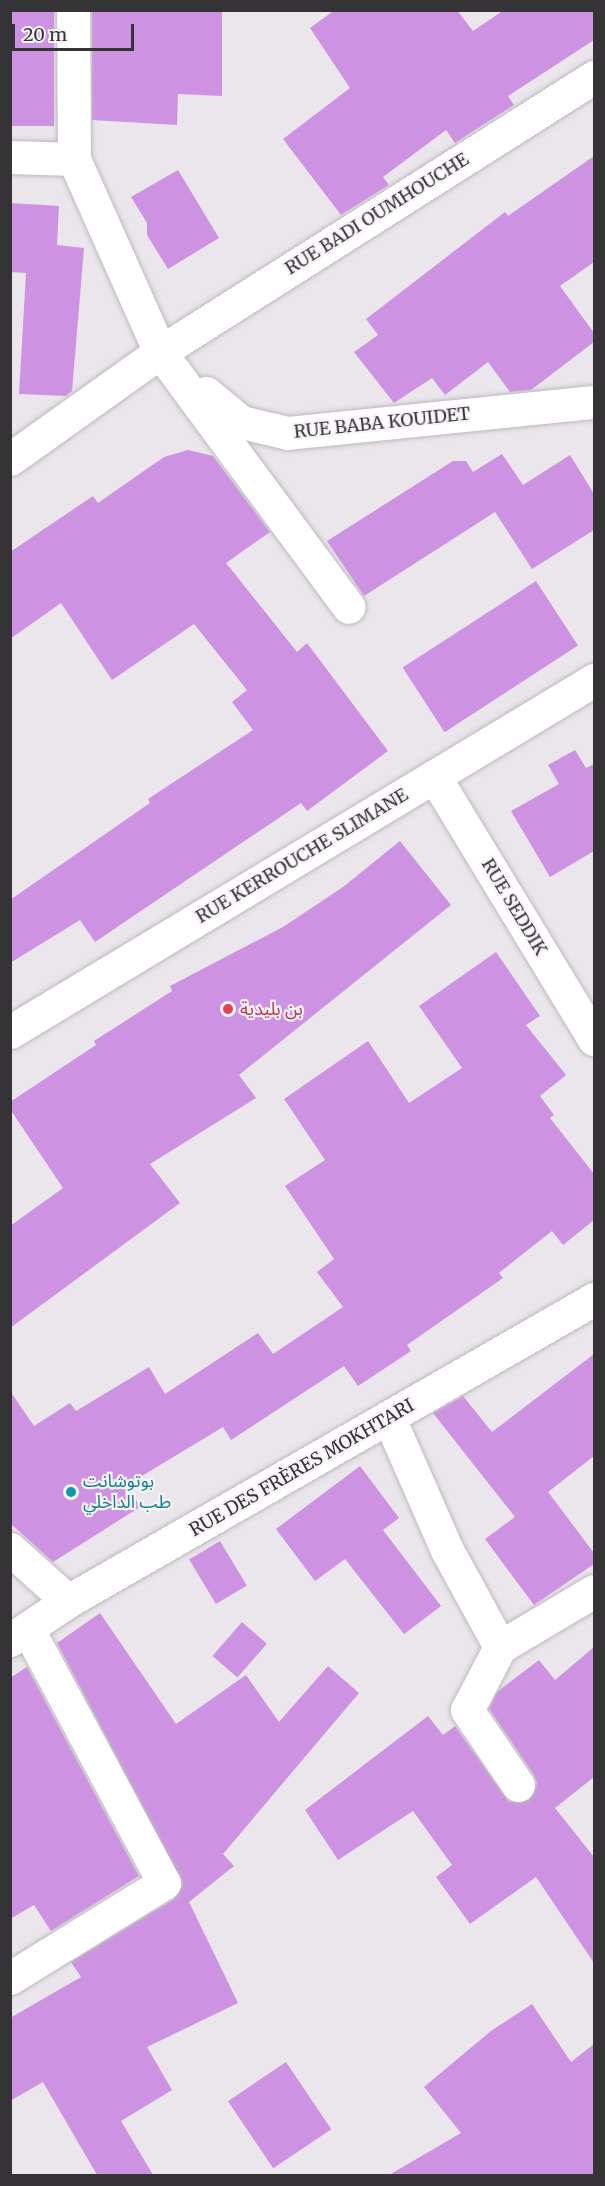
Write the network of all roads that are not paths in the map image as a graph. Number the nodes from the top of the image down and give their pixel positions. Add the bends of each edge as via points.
1 (73, 10) edge
2 (594, 77) edge
3 (10, 157) edge
4 (75, 159) junction
5 (160, 352) junction
6 (594, 402) edge
7 (10, 459) edge
8 (350, 606) dead end
9 (594, 680) edge
10 (434, 776) junction
11 (10, 1032) edge
12 (594, 1039) edge
13 (594, 1299) edge
14 (388, 1419) junction
15 (10, 1549) edge
16 (594, 1591) edge
17 (68, 1601) junction
18 (19, 1634) edge
19 (500, 1647) junction
20 (518, 1785) dead end
21 (10, 1978) edge

1 - 4 street
2 - 5 street, RUE BADI OUMHOUCHE
3 - 4 street
4 - 5 street
5 - 6 street, RUE BABA KOUIDET via 241,422 288,433
5 - 7 street, RUE BADI OUMHOUCHE
5 - 8 street
9 - 10 street, RUE KERROUCHE SLIMANE
10 - 11 street, RUE KERROUCHE SLIMANE
10 - 12 street, RUE SEDDIK
13 - 14 street, RUE DES FRÈRES MOKHTARI
14 - 17 street, RUE DES FRÈRES MOKHTARI
14 - 19 street via 447,1550
15 - 17 street
16 - 19 street
17 - 18 street, RUE DES FRÈRES MOKHTARI
18 - 21 street via 164,1883
19 - 20 street via 467,1710

